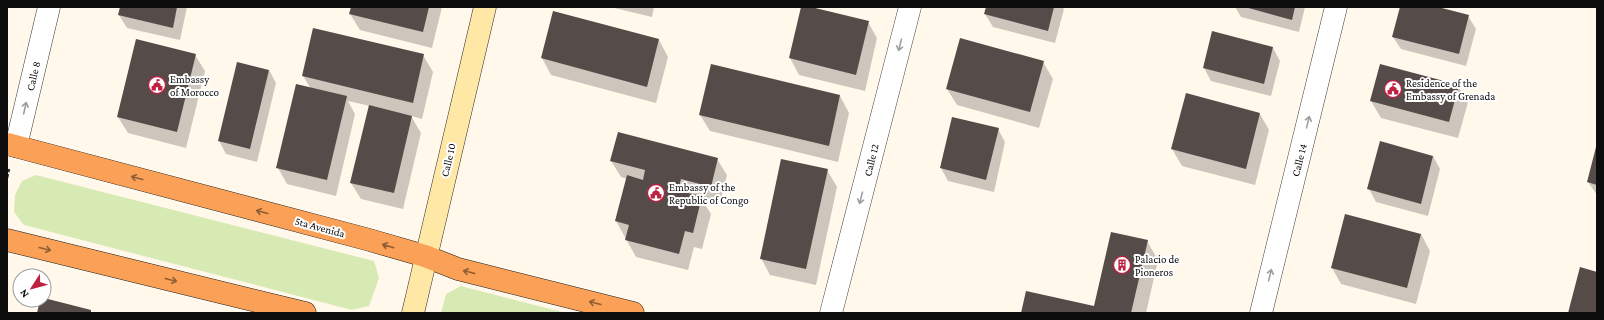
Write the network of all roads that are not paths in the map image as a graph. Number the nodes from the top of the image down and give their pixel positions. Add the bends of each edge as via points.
1 (49, 7) edge
2 (485, 7) edge
3 (910, 7) edge
4 (1336, 7) edge
5 (12, 145) edge
6 (7, 240) edge
7 (426, 256) junction
8 (305, 313) edge
9 (413, 313) edge
10 (633, 313) edge
11 (831, 313) edge
12 (1261, 313) edge

5 -> 1 street, Calle 8
2 - 7 main road, Calle 10
3 -> 11 street, Calle 12
12 -> 4 street, Calle 14
7 -> 5 highway, 5ta Avenida
6 -> 8 highway
7 - 9 main road, Calle 10
10 -> 7 highway, 5ta Avenida via 458,269

